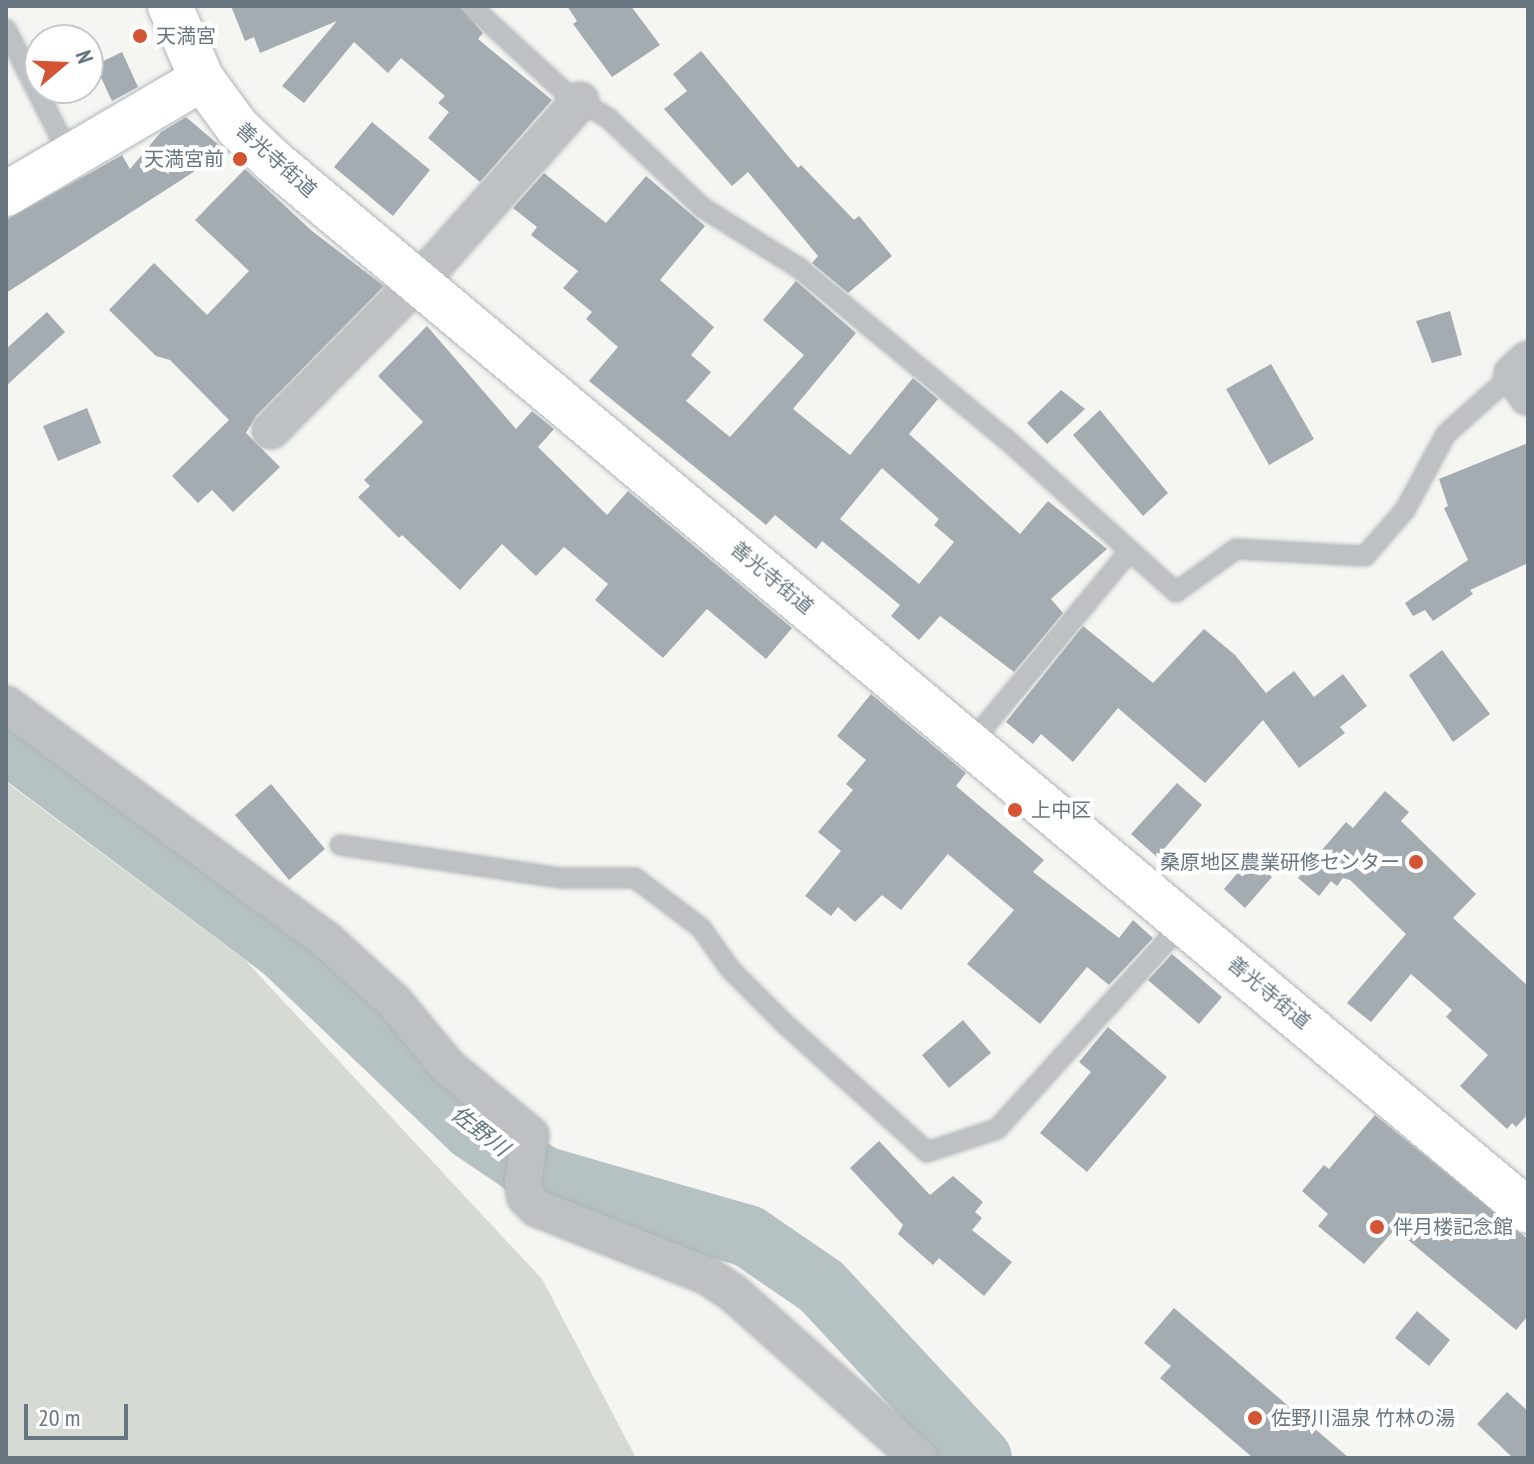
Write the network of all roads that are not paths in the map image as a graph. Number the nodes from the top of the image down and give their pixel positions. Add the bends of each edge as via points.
1 (170, 6) edge
2 (471, 6) edge
3 (6, 29) edge
4 (202, 79) junction
5 (580, 101) junction
6 (69, 154) junction
7 (6, 194) edge
8 (417, 281) junction
9 (1523, 377) edge
10 (271, 430) dead end
11 (1129, 552) junction
12 (6, 705) edge
13 (970, 744) junction
14 (340, 845) dead end
15 (1184, 922) junction
16 (1521, 1194) edge
17 (919, 1458) edge

1 - 4 street, 善光寺街道
2 - 5 lane
3 - 6 lane
4 - 6 street
4 - 8 street, 善光寺街道 via 238,128
5 - 8 street
5 - 11 lane via 608,118 703,208 799,268 899,350
6 - 7 street
8 - 10 street
8 - 13 street, 善光寺街道
9 - 11 lane via 1446,434 1405,510 1365,556 1236,549 1176,592
11 - 13 lane
12 - 17 street via 326,940 394,1002 448,1067 530,1135 523,1182 526,1197 537,1208 708,1276
13 - 15 street, 善光寺街道
14 - 15 lane via 560,878 635,878 701,928 730,969 785,1024 927,1152 997,1129
15 - 16 street, 善光寺街道

